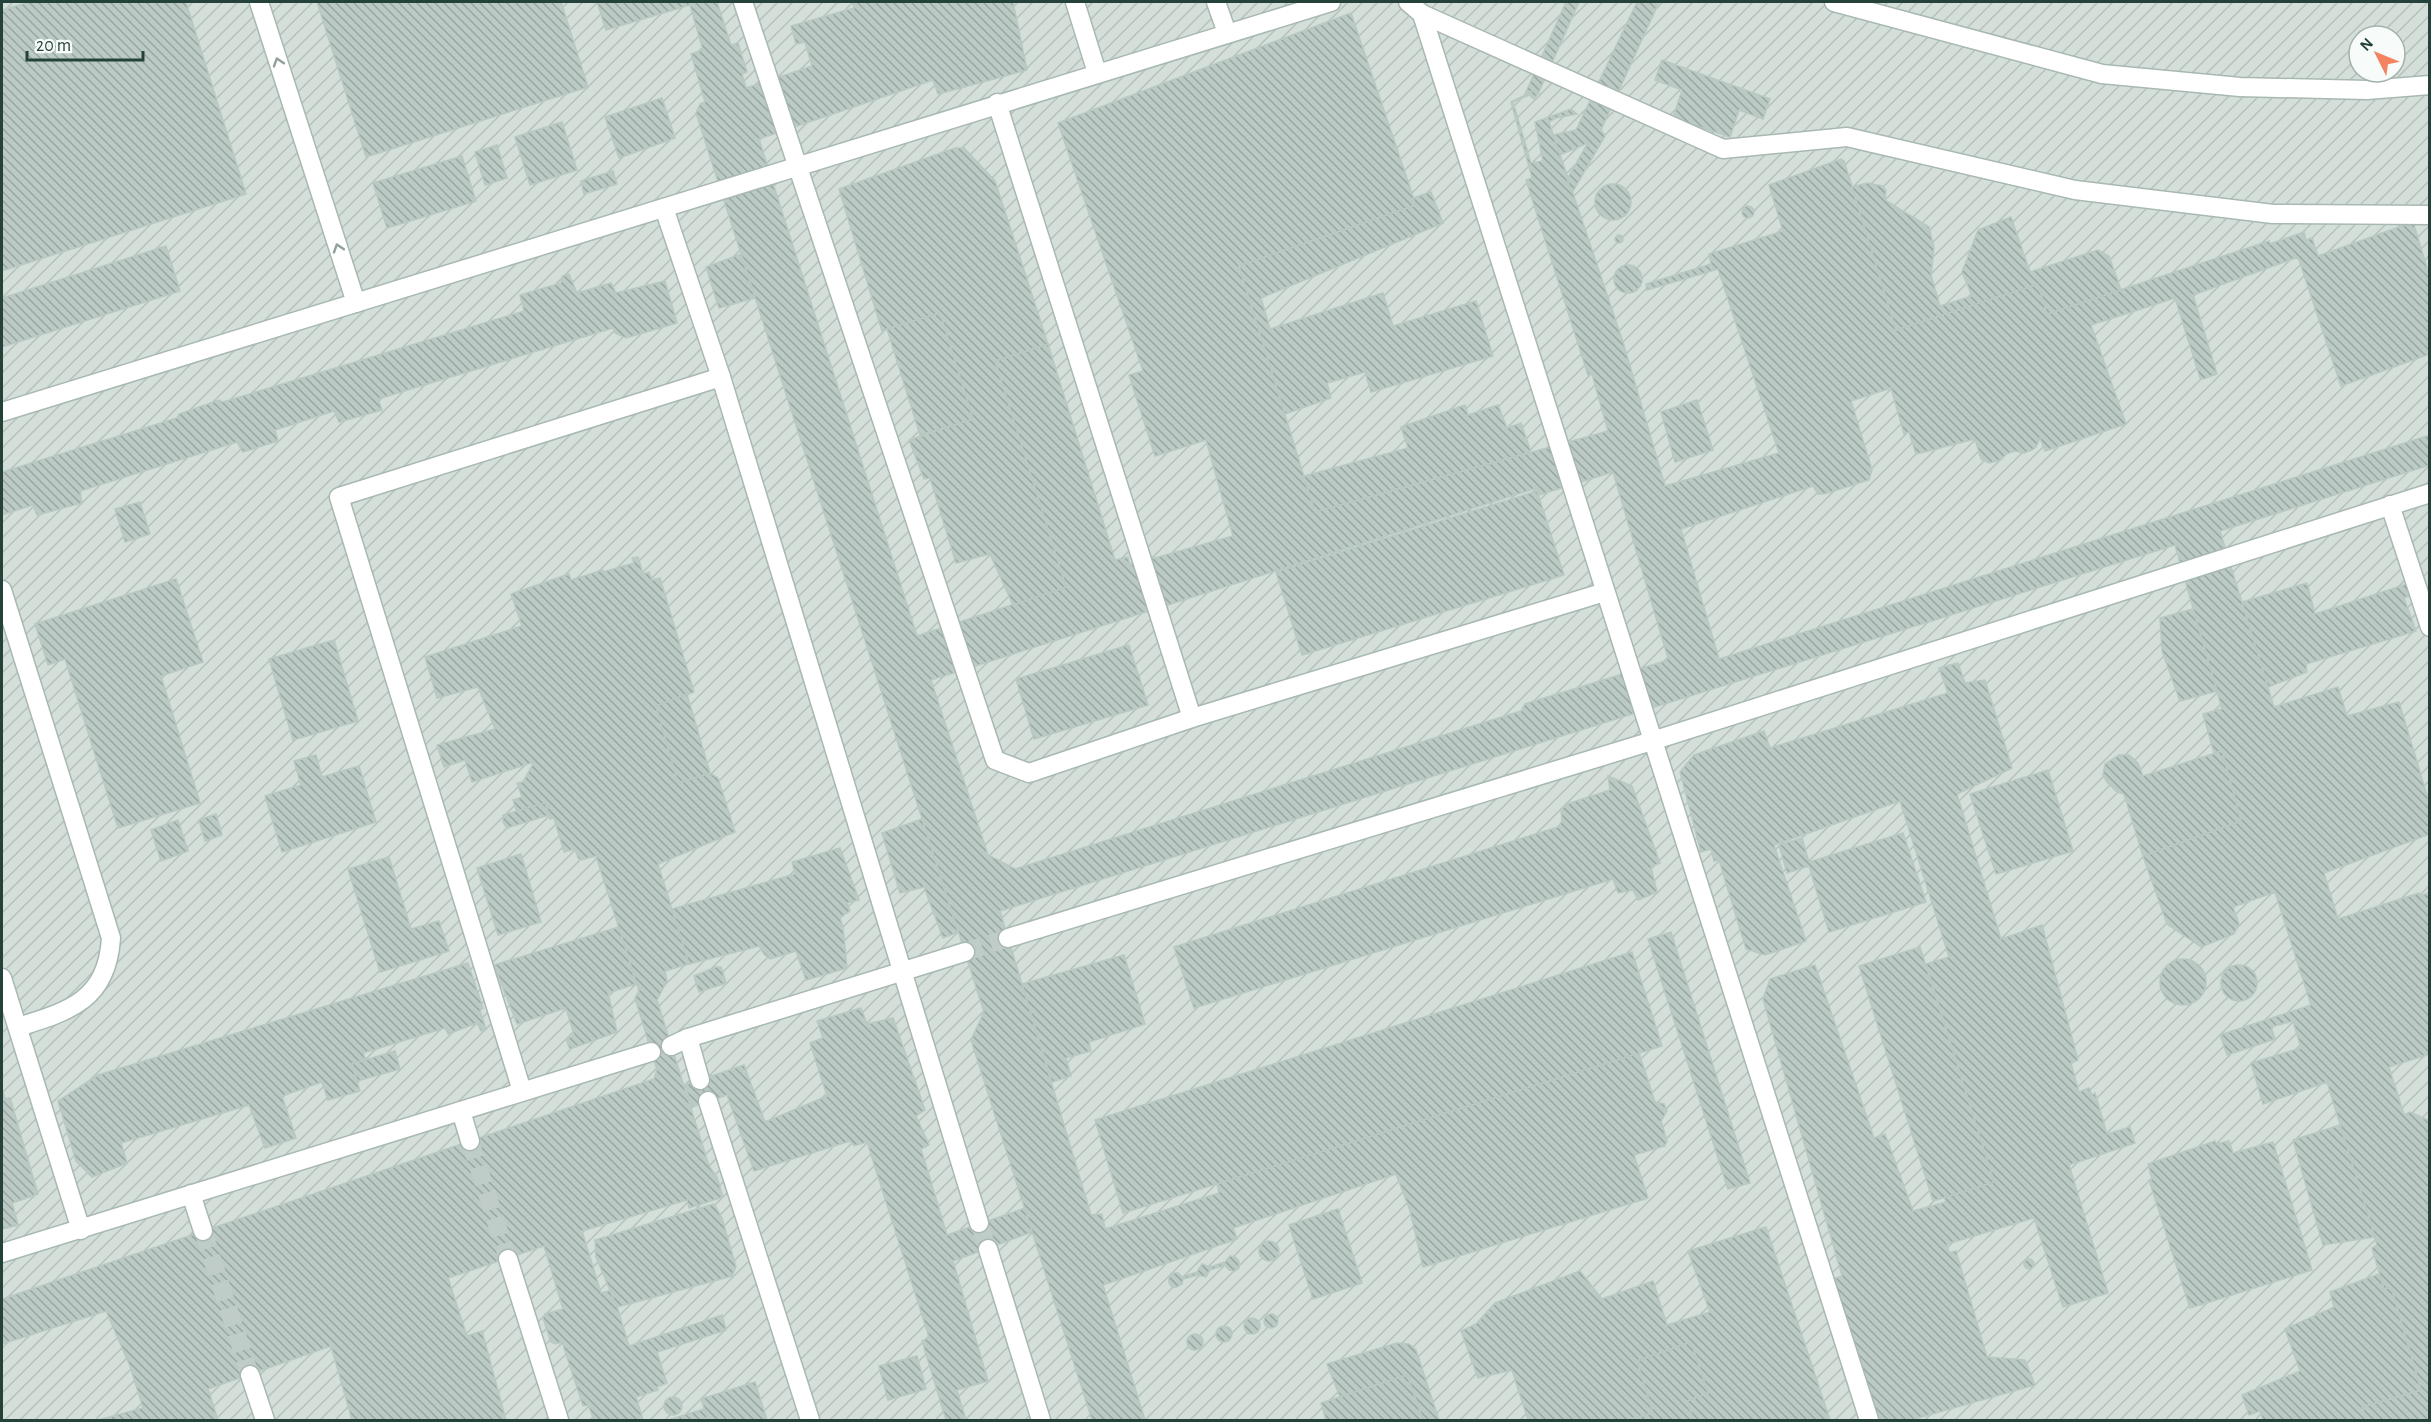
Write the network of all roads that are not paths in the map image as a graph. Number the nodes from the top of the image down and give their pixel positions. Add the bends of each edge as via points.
1 (259, 2) edge
2 (743, 2) edge
3 (1075, 2) edge
4 (1216, 2) edge
5 (1331, 2) edge
6 (1408, 2) edge
7 (1834, 2) edge
8 (1422, 14) junction
9 (1227, 33) junction
10 (1097, 73) junction
11 (2430, 85) edge
12 (997, 103) junction
13 (797, 166) junction
14 (664, 208) junction
15 (2430, 215) edge
16 (356, 303) junction
17 (722, 377) junction
18 (2, 412) edge
19 (2430, 493) edge
20 (2390, 505) junction
21 (2, 590) edge
22 (1605, 592) junction
23 (2430, 627) edge
24 (1192, 718) junction
25 (1652, 741) junction
26 (1008, 938) tunnel mouth
27 (965, 952) tunnel mouth
28 (903, 971) junction
29 (2, 978) edge
30 (18, 1027) junction
31 (651, 1052) dead end
32 (700, 1080) dead end
33 (522, 1091) junction
34 (708, 1101) dead end
35 (461, 1111) junction
36 (470, 1141) tunnel mouth
37 (191, 1194) junction
38 (980, 1223) tunnel mouth
39 (81, 1230) junction
40 (203, 1231) tunnel mouth
41 (988, 1249) tunnel mouth
42 (2, 1253) edge
43 (508, 1258) tunnel mouth
44 (250, 1375) tunnel mouth
45 (265, 1420) edge
46 (560, 1420) edge
47 (810, 1420) edge
48 (1041, 1420) edge
49 (1869, 1420) edge

16 -> 1 lane
2 - 13 lane
3 - 10 lane
4 - 9 lane
5 - 9 lane
6 - 8 lane
7 - 11 lane via 2102,74 2240,87 2367,90
8 - 15 lane via 1723,149 1847,137 2075,190 2273,214
8 - 22 lane
9 - 10 lane
10 - 12 lane
12 - 13 lane
12 - 24 lane
13 - 14 lane
13 - 24 lane via 995,760 1029,773
14 - 16 lane
14 - 17 lane
16 - 18 lane
17 - 28 lane
17 - 33 lane via 339,497
19 - 20 lane
20 - 23 lane
20 - 25 lane
21 - 30 lane via 111,938 110,960 99,982 82,1001 61,1014
22 - 24 lane
22 - 25 lane
25 - 26 lane
25 - 49 lane
27 - 28 lane
28 - 32 lane via 679,1042
28 - 38 lane
29 - 30 lane
30 - 39 lane
31 - 33 lane
33 - 35 lane
34 - 47 lane
35 - 36 lane
35 - 37 lane
37 - 39 lane
37 - 40 lane
39 - 42 lane
41 - 48 lane
43 - 46 lane
44 - 45 lane

